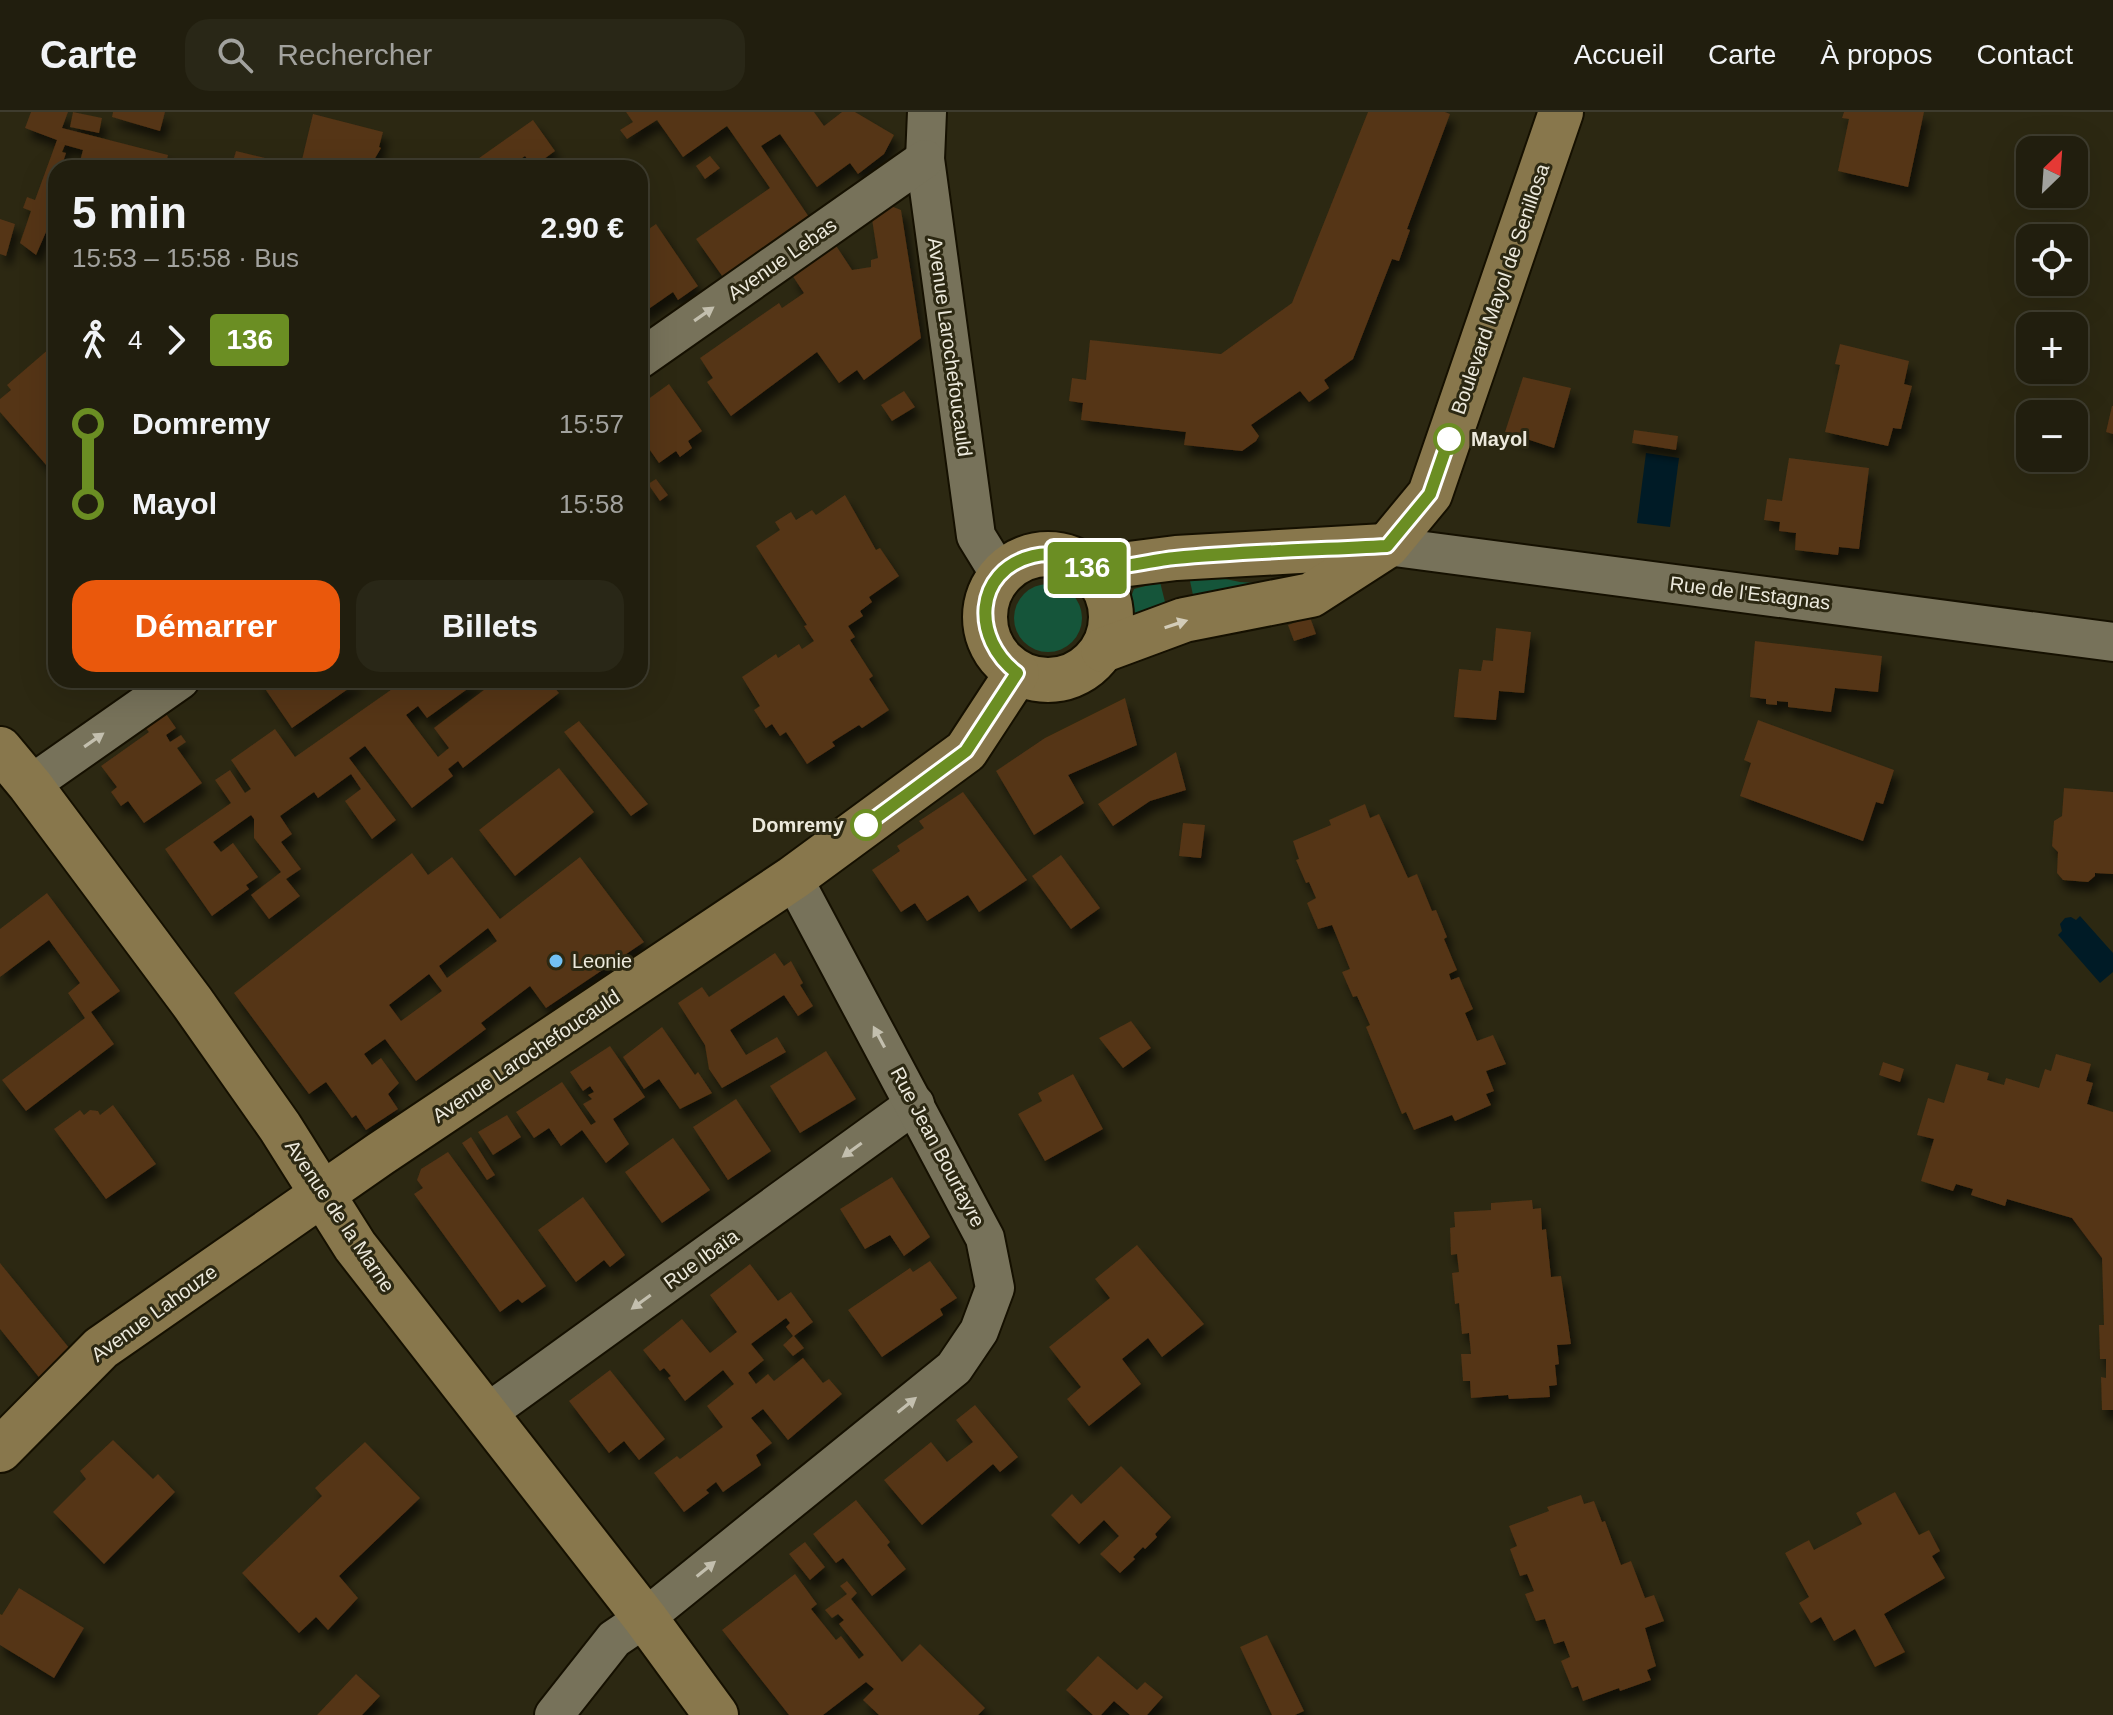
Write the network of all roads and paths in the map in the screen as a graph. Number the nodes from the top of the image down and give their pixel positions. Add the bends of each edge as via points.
1 (927, 112) edge
2 (1561, 112) edge
3 (925, 159) junction
4 (648, 353) edge
5 (1387, 546) junction
6 (1089, 569) junction
7 (1000, 575) junction
8 (2113, 642) edge
9 (1103, 650) junction
10 (1017, 673) junction
11 (169, 688) edge
12 (0, 749) edge
13 (30, 785) junction
14 (793, 878) junction
15 (915, 1104) junction
16 (324, 1194) junction
17 (486, 1414) junction
18 (0, 1450) edge
19 (645, 1618) junction
20 (554, 1715) edge
21 (716, 1715) edge

1 - 3 street, Avenue Larochefoucauld
2 - 5 street, Boulevard Mayol de Senillosa via 1430,494
4 -> 3 street, Avenue Lebas
3 - 7 street, Avenue Larochefoucauld via 976,536
5 - 6 street via 1176,558
5 - 8 street, Rue de l'Estagnas
9 -> 5 street, Boulevard Mayol de Senillosa via 1184,620 1311,595
6 - 7 street via 1053,554 1034,555
6 - 9 street via 1108,598 1112,616
7 - 10 street via 990,591 985,628 991,646
9 - 10 street via 1090,665 1064,678 1035,679
10 - 14 street, Avenue Larochefoucauld via 966,751
13 -> 11 street
12 - 13 street, Avenue de la Marne
13 - 16 street, Avenue de la Marne via 192,1002
15 -> 14 street, Rue Jean Bourtayre
14 - 16 street, Avenue Larochefoucauld
15 -> 17 street, Rue Ibaïa
19 -> 15 street, Rue Jean Bourtayre via 954,1368 979,1331 995,1288 985,1238
16 - 17 street, Avenue de la Marne via 355,1246
16 - 18 street, Avenue Lahouze via 101,1348
17 - 19 street, Avenue de la Marne
19 - 20 street, Rue Jean Bourtayre via 614,1639
19 - 21 street, Avenue de la Marne

